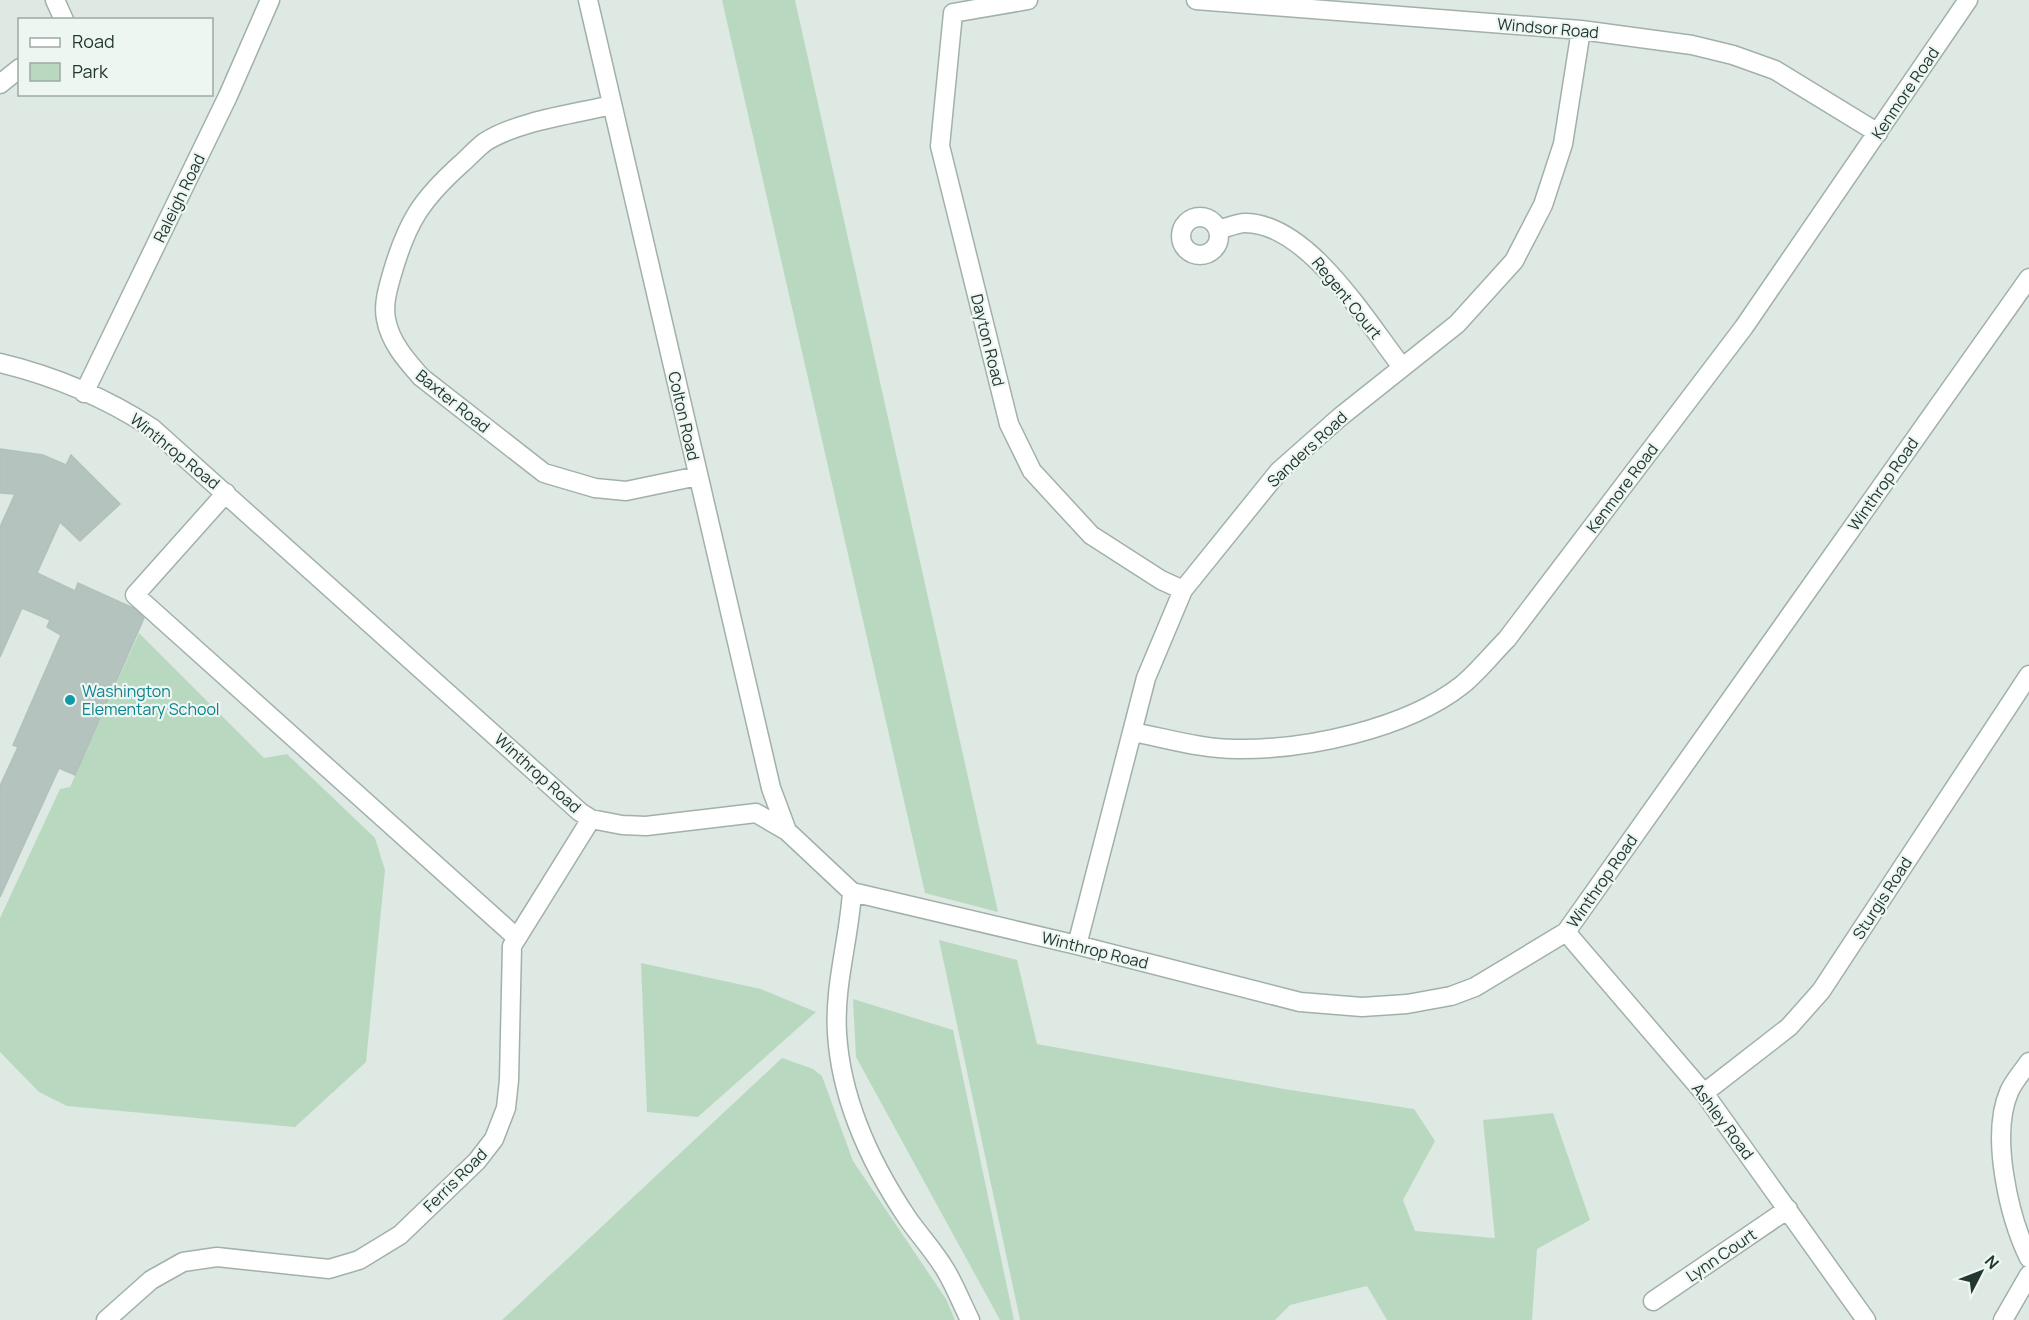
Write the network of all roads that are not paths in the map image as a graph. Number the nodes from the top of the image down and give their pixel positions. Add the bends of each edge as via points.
1 (55, 0) edge
2 (270, 0) edge
3 (588, 0) edge
4 (1028, 0) edge
5 (1196, 0) edge
6 (1968, 0) edge
7 (949, 7) edge
8 (63, 18) edge
9 (1581, 30) junction
10 (18, 70) edge
11 (0, 84) edge
12 (220, 93) edge
13 (612, 105) junction
14 (1878, 133) junction
15 (1218, 230) dead end
16 (2029, 278) edge
17 (0, 363) edge
18 (1402, 367) junction
19 (84, 393) junction
20 (698, 476) junction
21 (226, 493) junction
22 (1183, 590) junction
23 (2029, 675) edge
24 (1132, 732) junction
25 (591, 819) junction
26 (787, 831) junction
27 (852, 892) junction
28 (1566, 932) junction
29 (517, 938) junction
30 (1077, 945) junction
31 (2029, 1062) edge
32 (1704, 1093) junction
33 (1788, 1209) junction
34 (2029, 1258) edge
35 (2029, 1275) edge
36 (1653, 1301) dead end
37 (106, 1320) edge
38 (970, 1320) edge
39 (1866, 1320) edge
40 (2003, 1320) edge

1 - 8 street
2 - 12 street, Raleigh Road
3 - 13 street, Colton Road
4 - 7 street
5 - 9 street, Windsor Road
6 - 14 street, Kenmore Road
7 - 22 street, Dayton Road via 940,146 1009,424 1032,471 1091,536
9 - 14 street, Windsor Road via 1692,45 1733,55 1775,70
9 - 18 street, Sanders Road via 1563,144 1543,206 1515,261 1457,324
10 - 11 street
12 - 19 street, Raleigh Road
13 - 20 street, Colton Road
13 - 20 street, Baxter Road via 516,128 486,142 448,176 424,200 403,237 387,292 386,318 400,352 420,377 544,473 595,488 626,491
14 - 24 street, Kenmore Road via 1744,327 1507,639 1463,684 1431,705 1348,736 1276,747 1234,749
15 - 18 street, Regent Court via 1244,223 1278,230 1307,249
16 - 28 street, Winthrop Road
17 - 19 street, Winthrop Road via 37,372
18 - 22 street, Sanders Road via 1279,471
19 - 21 street, Winthrop Road via 117,406 152,428
20 - 26 street, Colton Road via 771,788
21 - 25 street, Winthrop Road
21 - 29 street via 135,595
22 - 24 street, Sanders Road via 1146,678
23 - 32 street, Sturgis Road via 1821,991 1789,1027
24 - 30 street, Sanders Road
25 - 26 street, Winthrop Road via 646,826 756,813
25 - 29 street, Ferris Road
26 - 27 street, Winthrop Road
27 - 30 street, Winthrop Road
27 - 38 street via 838,987 841,1065 858,1125 880,1174 946,1271
28 - 30 street, Winthrop Road via 1475,987 1451,996 1362,1007 1300,1002
28 - 32 street, Ashley Road
29 - 37 street, Ferris Road via 511,956 510,1080 506,1108 494,1139 477,1161 400,1235 359,1260 329,1269 217,1257 183,1262 151,1280
31 - 34 street via 2009,1092 2003,1116 2002,1150 2007,1188
32 - 33 street, Ashley Road
33 - 36 street, Lynn Court
33 - 39 street, Ashley Road
35 - 40 street

